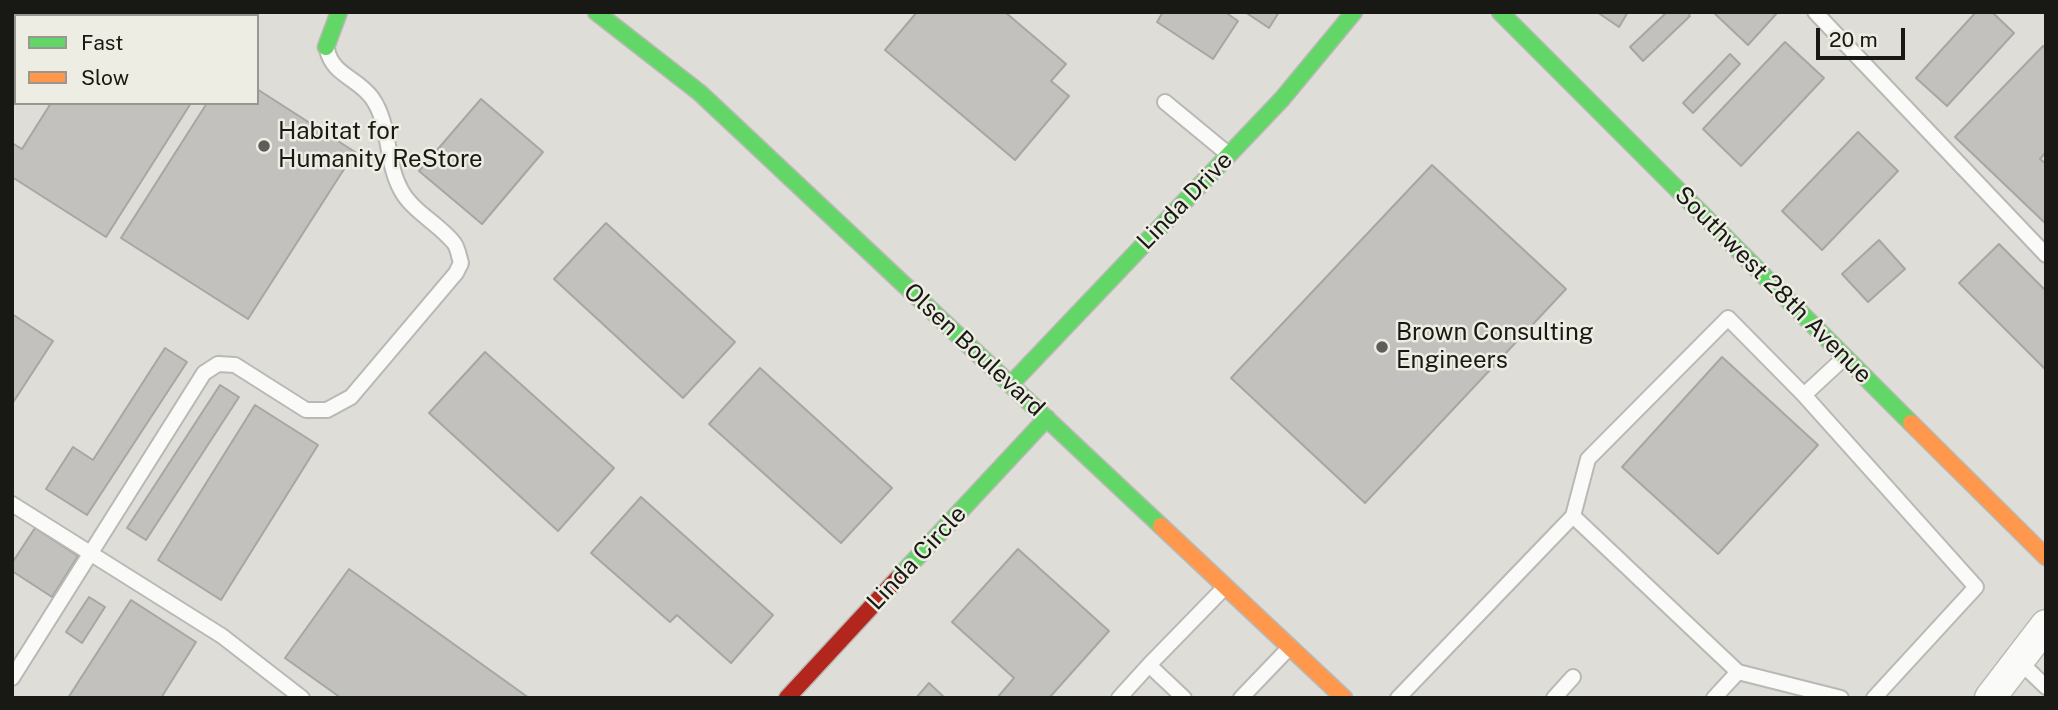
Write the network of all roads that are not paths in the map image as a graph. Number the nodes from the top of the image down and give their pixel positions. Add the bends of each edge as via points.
1 (340, 12) edge
2 (596, 12) edge
3 (1354, 12) edge
4 (1500, 12) edge
5 (1815, 12) edge
6 (326, 47) joint
7 (1166, 102) dead end
8 (1229, 155) junction
9 (2046, 255) edge
10 (1845, 357) junction
11 (1011, 384) junction
12 (1804, 395) junction
13 (1047, 418) junction
14 (12, 504) edge
15 (1573, 516) junction
16 (91, 553) junction
17 (2046, 557) edge
18 (1225, 586) junction
19 (2046, 625) edge
20 (1290, 647) junction
21 (2018, 660) junction
22 (1149, 665) junction
23 (1738, 672) junction
24 (1573, 677) dead end
25 (12, 678) edge
26 (2046, 687) edge
27 (302, 698) edge
28 (787, 698) edge
29 (1119, 698) edge
30 (1184, 698) edge
31 (1241, 698) edge
32 (1344, 698) edge
33 (1398, 698) edge
34 (1553, 698) edge
35 (1714, 698) edge
36 (1841, 698) edge
37 (1874, 698) edge
38 (1990, 698) edge

1 - 6 street
2 - 11 street, Olsen Boulevard via 700,93
3 - 8 street, Linda Drive
4 - 10 street, Southwest 28th Avenue
5 - 9 lane
6 - 16 lane via 337,71 370,95 381,113 393,174 402,193 456,245 461,263 351,397 327,410 306,410 235,365 218,364 204,373
7 - 8 lane
8 - 11 street, Linda Drive
10 - 12 lane
10 - 17 street, Southwest 28th Avenue
11 - 13 street, Olsen Boulevard
12 - 15 lane via 1728,318 1588,459
12 - 37 lane via 1976,587
13 - 18 street, Olsen Boulevard
13 - 28 street, Linda Circle
14 - 16 lane
15 - 23 lane
15 - 33 lane
16 - 25 lane
16 - 27 lane via 222,636
18 - 20 street, Olsen Boulevard
18 - 22 lane
19 - 21 street
20 - 31 lane
20 - 32 street, Olsen Boulevard
21 - 26 lane
21 - 38 street
22 - 29 lane
22 - 30 lane
23 - 35 lane
23 - 36 lane
24 - 34 lane

